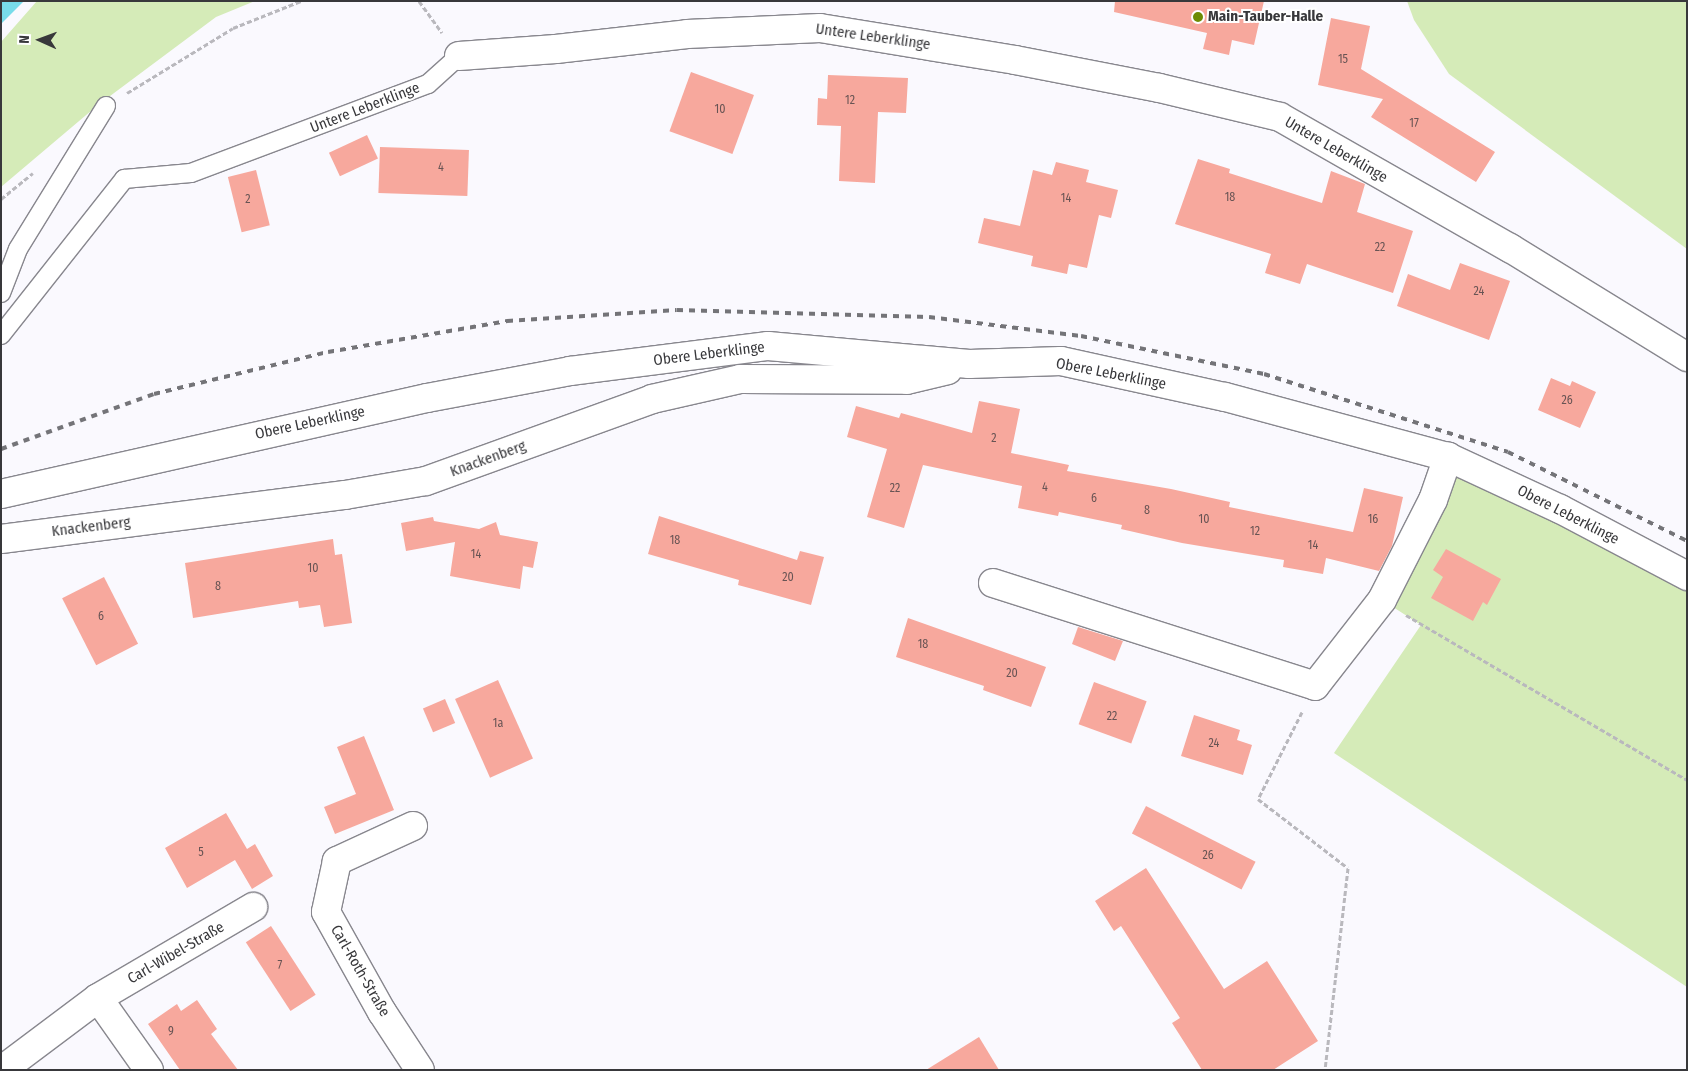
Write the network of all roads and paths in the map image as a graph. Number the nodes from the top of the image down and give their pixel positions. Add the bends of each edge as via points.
1 (301, 1) edge
2 (419, 1) edge
3 (264, 16) dead end
4 (459, 56) junction
5 (106, 106) dead end
6 (1, 293) edge
7 (1, 335) edge
8 (1687, 357) edge
9 (969, 364) junction
10 (1448, 457) junction
11 (1, 494) edge
12 (1, 539) edge
13 (1687, 576) edge
14 (993, 583) dead end
15 (1382, 600) junction
16 (1315, 686) junction
17 (1687, 780) edge
18 (413, 826) dead end
19 (254, 907) dead end
20 (98, 998) junction
21 (2, 1070) edge
22 (149, 1070) edge
23 (420, 1070) edge
24 (1325, 1070) edge

1 - 3 path
2 - 4 path
4 - 7 lane, Untere Leberklinge via 428,84 191,173 124,178
4 - 8 street, Untere Leberklinge via 687,34 820,28 996,56 1158,88 1280,117 1510,248
5 - 6 lane via 18,249
9 - 10 street, Obere Leberklinge via 1061,361 1226,397
9 - 11 street, Obere Leberklinge via 768,346 580,370 408,402
9 - 12 street, Knackenberg via 907,380 740,379 652,400 426,482
10 - 13 street, Obere Leberklinge
10 - 15 street via 1433,500
14 - 16 street
15 - 16 street
15 - 17 path
16 - 24 path via 1258,798 1348,868
18 - 23 street, Carl-Roth-Straße via 336,861 326,912 382,1012
19 - 20 street, Carl-Wibel-Straße
20 - 21 street, Carl-Wibel-Straße
20 - 22 street

